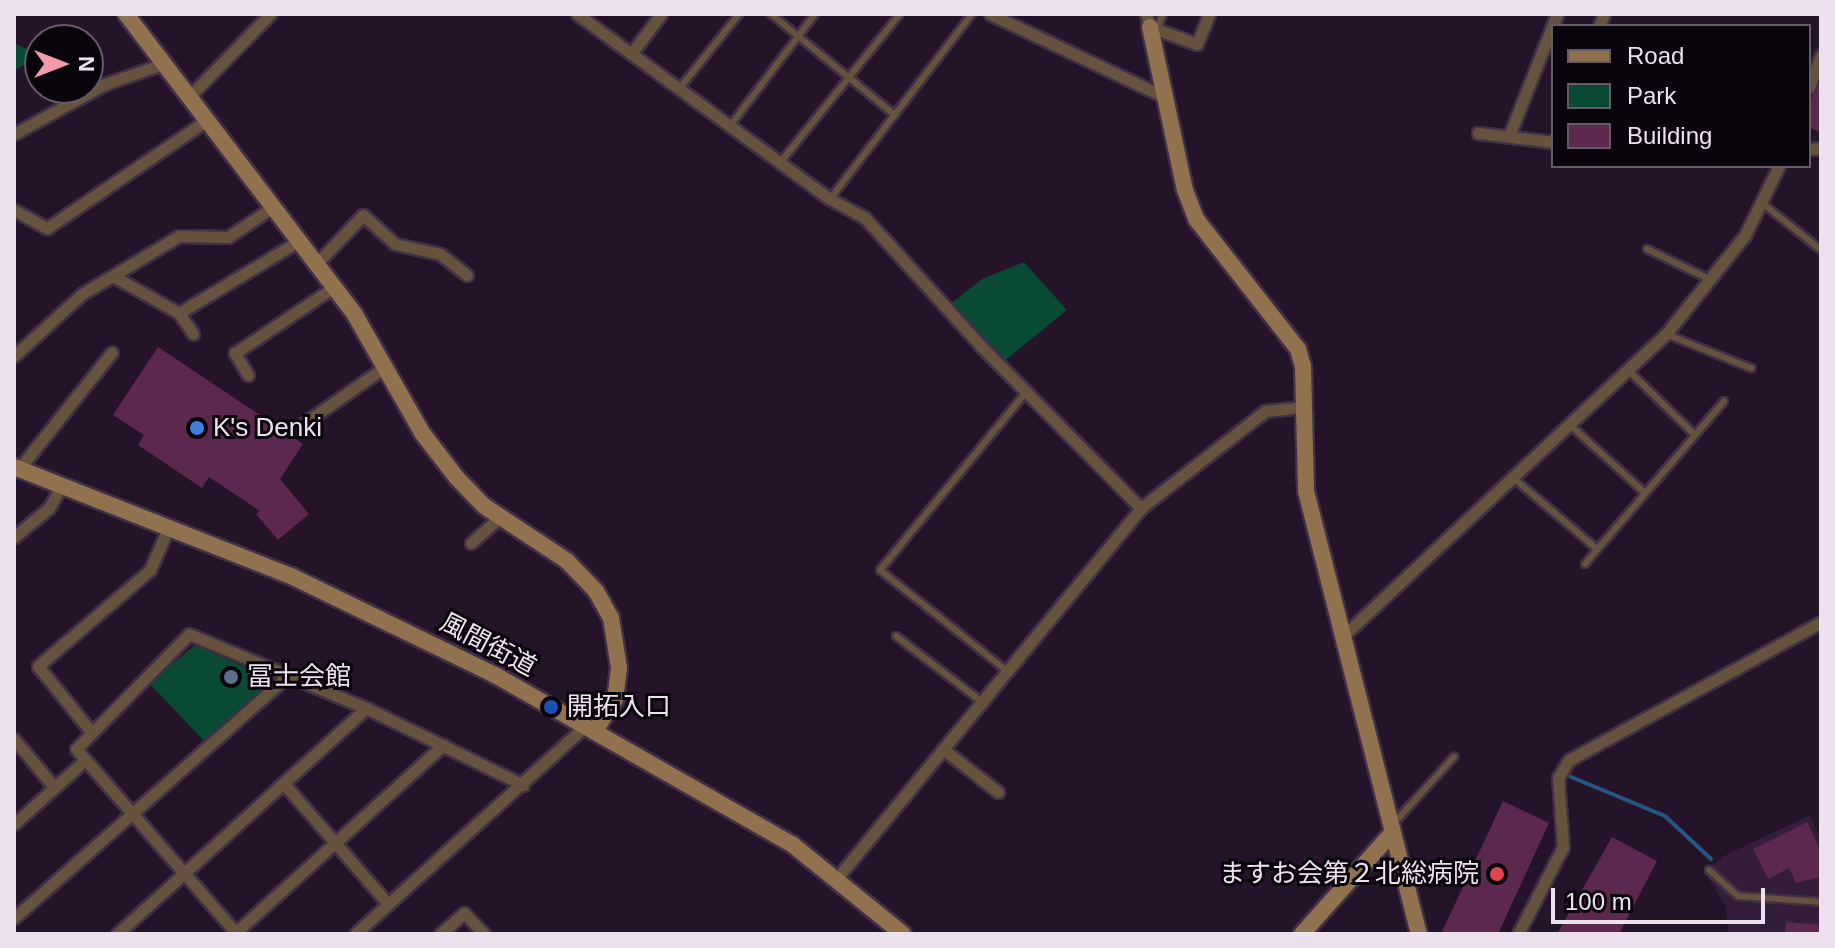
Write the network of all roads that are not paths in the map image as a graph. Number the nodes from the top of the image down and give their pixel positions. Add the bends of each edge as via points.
1 (126, 14) edge
2 (270, 14) edge
3 (577, 14) edge
4 (661, 14) edge
5 (739, 14) edge
6 (771, 14) edge
7 (815, 14) edge
8 (900, 14) edge
9 (972, 14) edge
10 (990, 14) edge
11 (1163, 14) edge
12 (1209, 14) edge
13 (1151, 23) edge
14 (1551, 29) edge
15 (798, 36) junction
16 (631, 54) junction
17 (1821, 55) edge
18 (163, 64) junction
19 (849, 77) junction
20 (1811, 82) edge
21 (679, 89) junction
22 (189, 97) junction
23 (1165, 97) junction
24 (895, 115) junction
25 (207, 120) junction
26 (730, 126) junction
27 (1478, 133) dead end
28 (14, 134) edge
29 (1509, 136) junction
30 (1551, 141) edge
31 (780, 163) junction
32 (1778, 168) edge
33 (830, 199) junction
34 (1762, 203) junction
35 (273, 207) junction
36 (14, 210) edge
37 (299, 241) junction
38 (1647, 249) dead end
39 (1821, 250) edge
40 (317, 263) junction
41 (467, 275) dead end
42 (113, 276) junction
43 (1712, 280) junction
44 (334, 287) junction
45 (179, 313) junction
46 (193, 334) dead end
47 (1666, 334) junction
48 (112, 352) dead end
49 (14, 356) edge
50 (386, 366) junction
51 (1751, 368) dead end
52 (1629, 371) junction
53 (248, 375) dead end
54 (1026, 392) junction
55 (1724, 401) dead end
56 (1303, 407) junction
57 (1570, 425) junction
58 (296, 429) dead end
59 (1695, 435) junction
60 (18, 471) edge
61 (1511, 476) junction
62 (61, 486) junction
63 (1645, 493) junction
64 (1141, 508) junction
65 (500, 517) junction
66 (169, 526) junction
67 (14, 537) edge
68 (471, 543) dead end
69 (1597, 549) junction
70 (1585, 564) dead end
71 (1821, 622) edge
72 (896, 636) dead end
73 (1342, 637) junction
74 (1008, 672) junction
75 (288, 676) junction
76 (982, 703) junction
77 (366, 708) junction
78 (591, 727) junction
79 (92, 733) junction
80 (14, 739) edge
81 (443, 745) junction
82 (943, 749) junction
83 (1454, 757) dead end
84 (85, 760) junction
85 (285, 785) junction
86 (523, 785) junction
87 (54, 787) junction
88 (998, 792) dead end
89 (130, 815) junction
90 (14, 824) edge
91 (1391, 829) junction
92 (334, 843) junction
93 (1709, 870) dead end
94 (184, 875) junction
95 (838, 877) junction
96 (1821, 902) edge
97 (388, 904) junction
98 (14, 918) edge
99 (117, 934) edge
100 (236, 934) edge
101 (355, 934) edge
102 (440, 934) edge
103 (484, 934) edge
104 (903, 934) edge
105 (1302, 934) edge
106 (1419, 934) edge
107 (1518, 934) edge

1 - 18 street
2 - 22 street
3 - 16 street
4 - 16 street
5 - 21 lane
6 - 15 lane
7 - 15 lane
8 - 19 lane
9 - 24 lane
10 - 23 street
11 - 13 lane
12 - 13 street via 1197,44
13 - 23 street
14 - 29 street
15 - 19 lane
15 - 26 lane
16 - 21 street
17 - 20 street
18 - 22 street
18 - 28 street via 105,84
19 - 24 lane
19 - 31 lane
21 - 26 street
22 - 25 street
23 - 56 street via 1196,219 1298,349
24 - 33 lane
25 - 35 street
25 - 36 street via 47,228
26 - 31 street
27 - 29 street
29 - 30 street
31 - 33 street
32 - 34 street
33 - 54 street via 865,218
34 - 39 lane
34 - 43 street
35 - 37 street
35 - 42 street via 228,237 179,236
37 - 40 street
37 - 45 street
38 - 43 lane
40 - 41 street via 363,215 395,244 440,254
40 - 44 street
42 - 45 street
42 - 49 street via 82,294
43 - 47 street
44 - 50 street
44 - 53 street via 235,353
45 - 46 street
47 - 51 lane
47 - 52 street
48 - 60 street
50 - 58 street
50 - 65 street via 423,434 457,478
52 - 57 street
52 - 59 lane
54 - 64 street
54 - 74 lane via 880,570
55 - 59 lane
56 - 64 street via 1265,411
56 - 73 street via 1306,491
57 - 61 street
57 - 63 lane
59 - 63 lane
60 - 62 street, 風間街道
61 - 69 lane
61 - 73 street
62 - 66 street, 風間街道
62 - 67 street via 49,508
63 - 69 lane
64 - 74 street
65 - 68 street
65 - 78 street via 583,575 611,618 617,641 615,699
66 - 78 street, 風間街道 via 414,633
66 - 79 street via 150,570 38,666
69 - 70 lane
71 - 107 street via 1569,760 1558,778 1563,847
72 - 76 lane
73 - 91 street
74 - 76 street
75 - 77 street
75 - 79 street via 189,634
75 - 89 street
76 - 82 street
77 - 81 street
77 - 85 street
78 - 86 street
78 - 95 street, 風間街道 via 756,821
79 - 84 street via 76,749
80 - 87 street
81 - 86 street
81 - 92 street
82 - 88 street
82 - 95 street
83 - 91 lane
84 - 87 street
84 - 89 street
85 - 92 street
85 - 94 street
86 - 97 street
87 - 90 street
89 - 94 street
89 - 98 street
91 - 105 street
91 - 106 street
92 - 97 street
92 - 100 street
93 - 96 lane via 1738,896
94 - 99 street
94 - 100 street
95 - 104 street, 風間街道
97 - 101 street
102 - 103 street via 464,913

